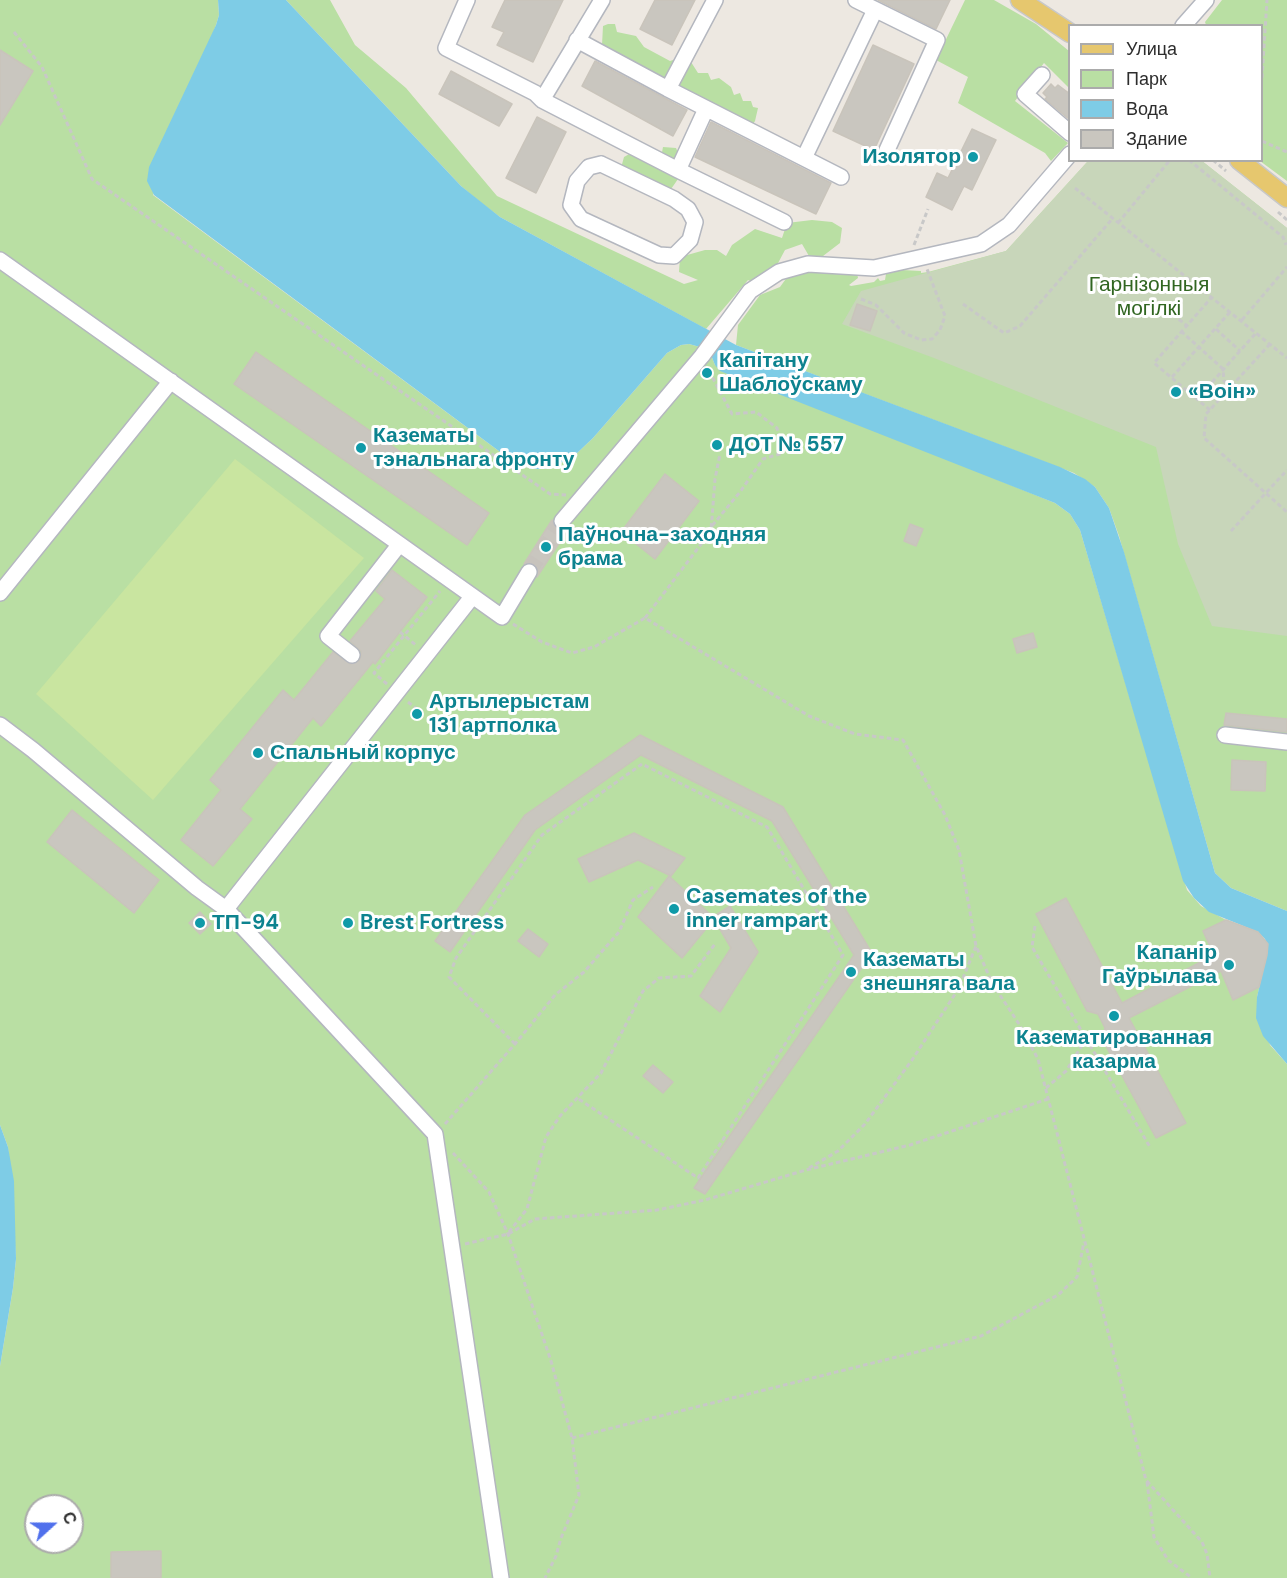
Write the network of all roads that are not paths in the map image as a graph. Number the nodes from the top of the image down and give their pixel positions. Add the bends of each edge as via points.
1 (467, 0) edge
2 (602, 0) edge
3 (715, 0) edge
4 (856, 0) edge
5 (1020, 0) edge
6 (1206, 0) edge
7 (875, 10) junction
8 (1185, 24) edge
9 (1068, 32) edge
10 (577, 40) junction
11 (1042, 75) dead end
12 (668, 89) junction
13 (542, 100) junction
14 (706, 109) junction
15 (1068, 131) edge
16 (887, 150) dead end
17 (1068, 156) edge
18 (804, 158) junction
19 (1242, 162) edge
20 (683, 173) junction
21 (841, 177) dead end
22 (1287, 198) edge
23 (674, 199) junction
24 (784, 222) dead end
25 (0, 260) edge
26 (171, 381) junction
27 (562, 521) tunnel mouth
28 (399, 544) junction
29 (530, 572) tunnel mouth
30 (0, 593) edge
31 (472, 597) junction
32 (352, 655) dead end
33 (0, 725) edge
34 (1225, 735) dead end
35 (1287, 742) edge
36 (226, 909) junction
37 (501, 1578) edge

1 - 13 street via 446,48
2 - 10 street
3 - 12 street
4 - 7 street
5 - 9 main road
6 - 8 street
7 - 16 street via 937,40
7 - 18 street
10 - 12 street
10 - 13 street
11 - 15 street via 1024,94
12 - 14 street
13 - 20 street
14 - 18 street
14 - 20 street
17 - 27 street via 1009,225 981,244 874,268 808,264 779,272 750,291 702,356
18 - 21 street
19 - 22 main road
20 - 23 street
20 - 24 street
23 - 23 street via 601,164 590,167 577,181 571,205 581,219 659,255 674,256 690,240 695,222 688,209
25 - 26 street
26 - 28 street
26 - 30 street
28 - 31 street
28 - 32 street via 328,636
29 - 31 street via 502,617
31 - 36 street
33 - 36 street
34 - 35 street
36 - 37 street via 435,1134

